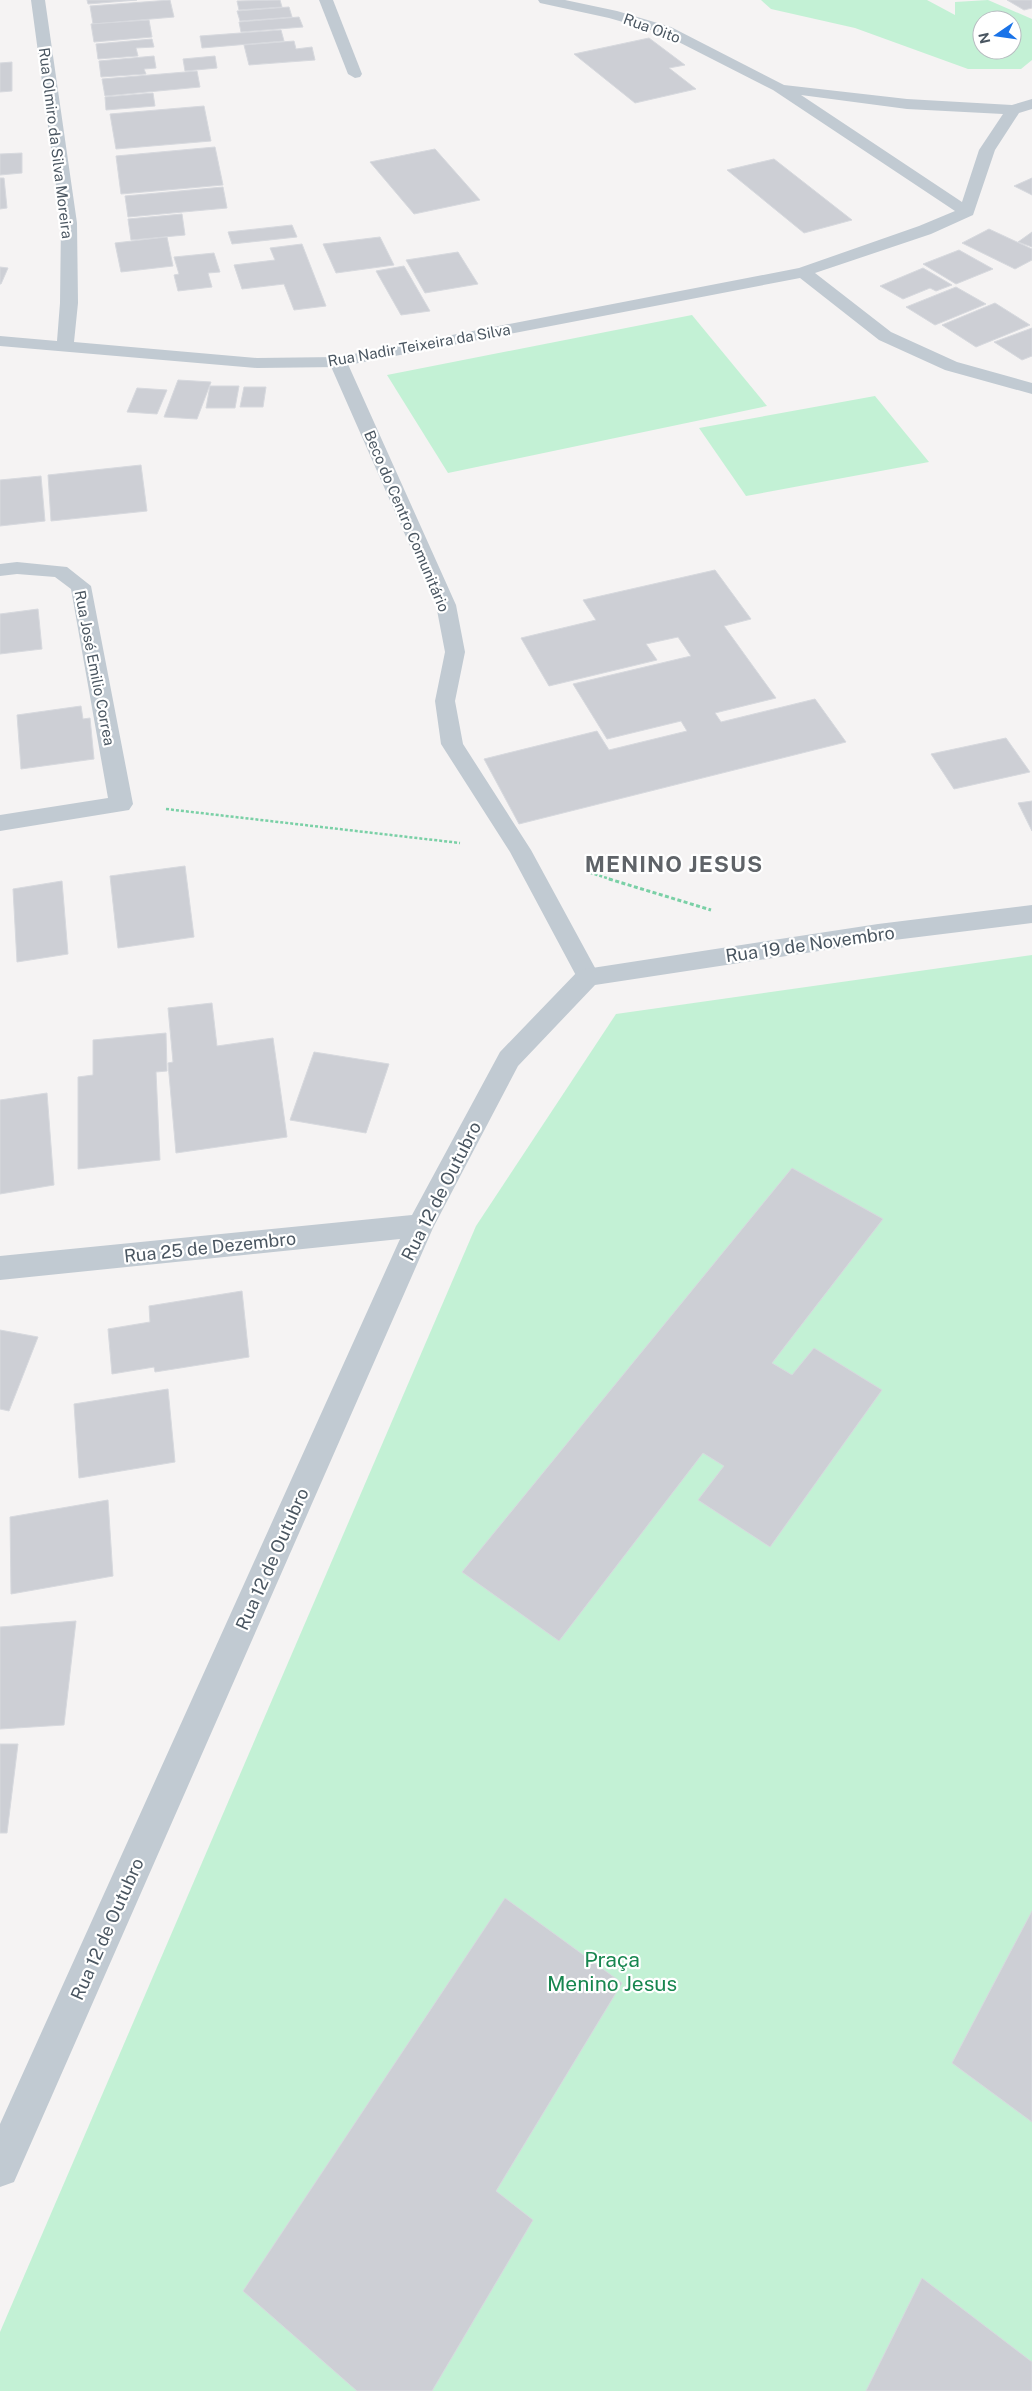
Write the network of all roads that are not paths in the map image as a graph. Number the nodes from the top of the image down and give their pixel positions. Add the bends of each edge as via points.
1 (38, 0) edge
2 (326, 0) edge
3 (545, 0) edge
4 (355, 74) dead end
5 (778, 87) junction
6 (1032, 104) edge
7 (1013, 110) junction
8 (967, 212) junction
9 (803, 272) junction
10 (0, 341) edge
11 (65, 347) junction
12 (338, 362) junction
13 (1032, 389) edge
14 (0, 570) edge
15 (0, 823) edge
16 (1032, 914) edge
17 (588, 977) junction
18 (420, 1226) junction
19 (0, 1268) edge
20 (0, 2168) edge

1 - 11 street, Rua Olmiro da Silva Moreira via 69,224 69,302
2 - 4 street
3 - 5 street, Rua Oito via 612,14 666,30
5 - 7 street, Rua Oito via 907,104
5 - 8 street, Rua Oito
6 - 7 street
7 - 8 street via 987,150
8 - 9 street, Rua Nadir Teixeira da Silva
9 - 12 street, Rua Nadir Teixeira da Silva
9 - 13 street via 885,336 951,366
10 - 11 street, Rua Nadir Teixeira da Silva
11 - 12 street, Rua Nadir Teixeira da Silva via 257,363
12 - 17 lane, Beco do Centro Comunitário via 446,604 456,652 445,701 452,744 520,850
14 - 15 street, Rua José Emilio Correa via 17,568 60,572 81,586 121,804
16 - 17 street, Rua 19 de Novembro via 878,933
17 - 18 street, Rua 12 de Outubro via 509,1059
18 - 19 street, Rua 25 de Dezembro
18 - 20 street, Rua 12 de Outubro

